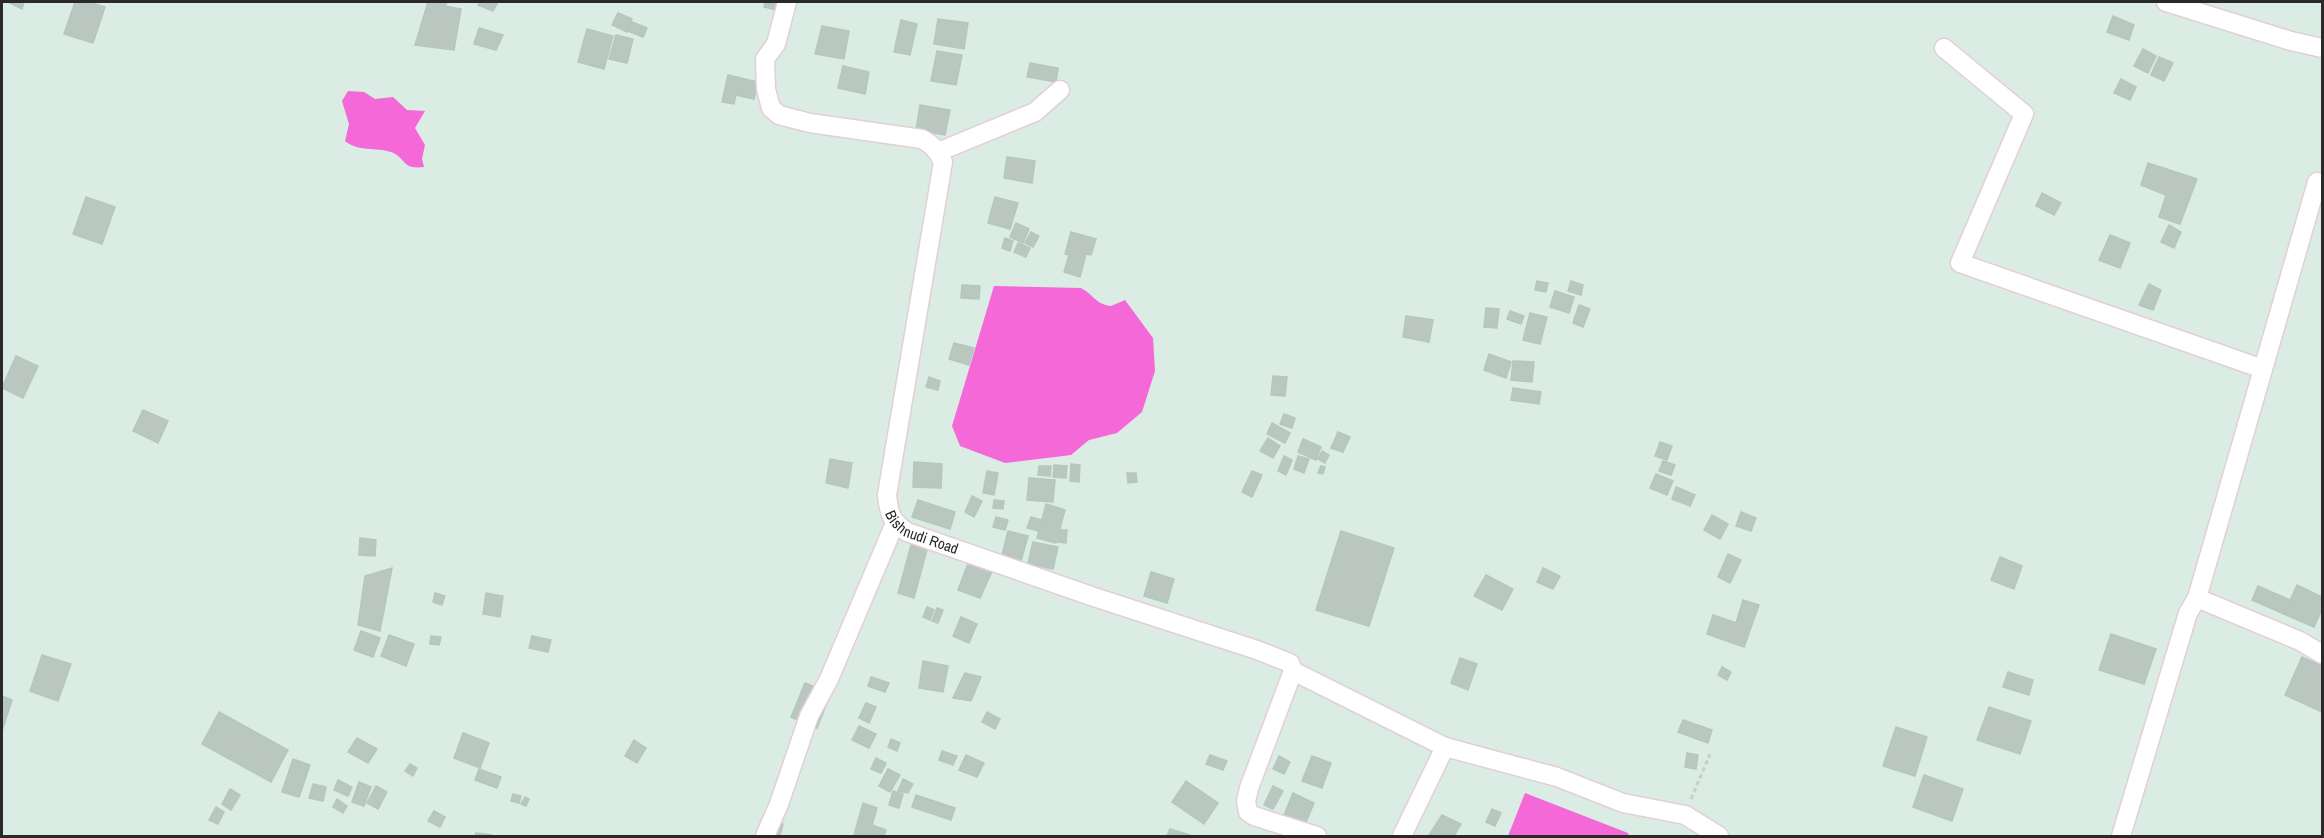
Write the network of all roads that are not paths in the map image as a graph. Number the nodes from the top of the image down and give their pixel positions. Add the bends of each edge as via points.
1 (787, 2) edge
2 (2166, 2) edge
3 (1944, 48) dead end
4 (2322, 48) edge
5 (1060, 90) dead end
6 (938, 152) junction
7 (2317, 182) dead end
8 (2263, 369) junction
9 (895, 524) junction
10 (2197, 598) junction
11 (2322, 654) edge
12 (1293, 671) junction
13 (1445, 747) junction
14 (765, 837) edge
15 (1317, 837) edge
16 (1402, 837) edge
17 (1719, 837) edge
18 (2121, 837) edge

1 - 6 street via 776,44 765,60 771,108 779,115 810,123 922,139
2 - 4 street
3 - 8 street via 2024,114 1960,263
5 - 6 street via 1035,112
6 - 9 street, Bishnudi Road via 943,162 887,495
7 - 8 street
8 - 10 street
9 - 12 street, Bishnudi Road via 907,532 1280,658 1290,663
9 - 14 street via 829,679 809,716
10 - 11 street
10 - 18 street via 2188,612
12 - 13 street, Bishnudi Road
12 - 15 street via 1249,788 1246,807 1254,816
13 - 16 street
13 - 17 street, Bishnudi Road via 1557,777 1623,803 1685,815

